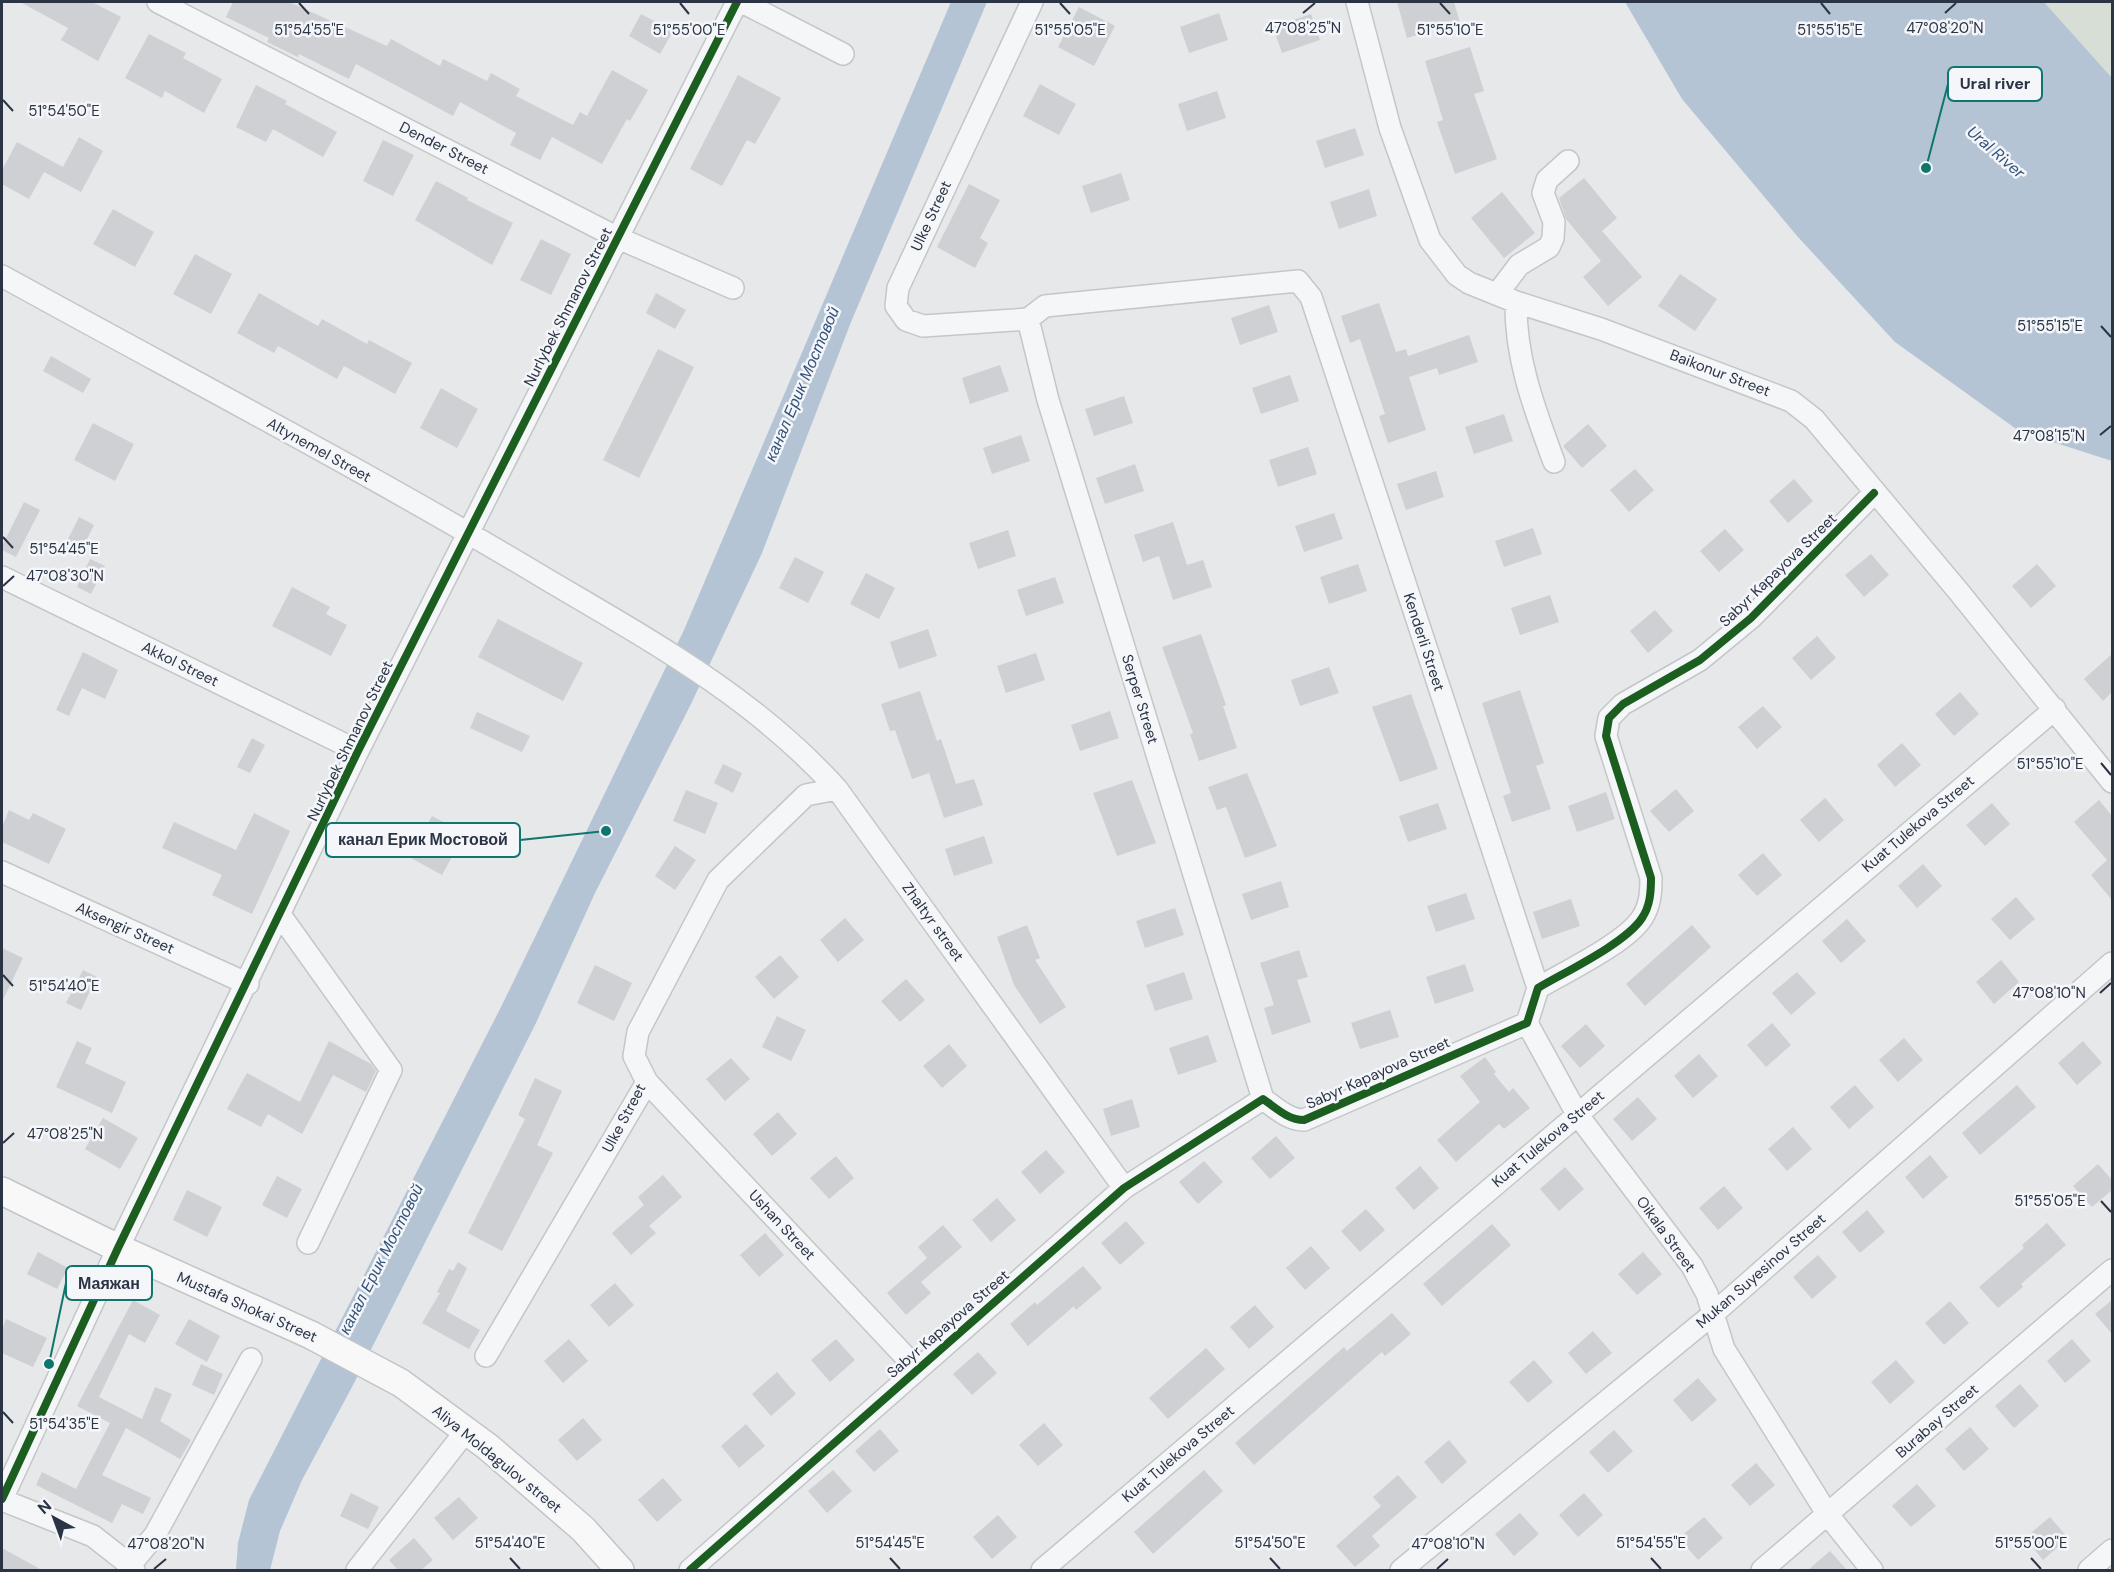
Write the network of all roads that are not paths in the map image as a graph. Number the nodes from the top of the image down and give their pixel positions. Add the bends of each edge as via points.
1 (158, 2) edge
2 (737, 2) edge
3 (742, 2) edge
4 (1032, 2) edge
5 (1357, 2) edge
6 (843, 54) dead end
7 (1568, 161) dead end
8 (618, 238) junction
9 (2, 276) edge
10 (732, 288) dead end
11 (1506, 298) junction
12 (1028, 319) junction
13 (1554, 462) dead end
14 (1874, 493) junction
15 (469, 532) junction
16 (2, 577) edge
17 (716, 681) joint
18 (2055, 709) junction
19 (358, 751) junction
20 (2112, 782) edge
21 (837, 789) junction
22 (2, 872) edge
23 (280, 916) junction
24 (2112, 963) edge
25 (248, 984) junction
26 (1538, 988) junction
27 (1527, 1023) junction
28 (647, 1082) junction
29 (1263, 1099) junction
30 (1576, 1114) junction
31 (1124, 1188) junction
32 (2, 1191) edge
33 (308, 1243) dead end
34 (118, 1248) junction
35 (2112, 1270) edge
36 (1713, 1314) junction
37 (486, 1356) dead end
38 (251, 1359) dead end
39 (363, 1360) joint
40 (917, 1369) junction
41 (466, 1431) junction
42 (2, 1500) edge
43 (1828, 1515) junction
44 (2112, 1550) edge
45 (132, 1568) edge
46 (357, 1570) edge
47 (620, 1570) edge
48 (690, 1570) edge
49 (1042, 1570) edge
50 (1401, 1570) edge
51 (1762, 1570) edge
52 (1872, 1570) edge
53 (2089, 1570) edge

1 - 8 street, Dender Street
2 - 8 street, Nurlybek Shmanov Street
3 - 6 street
4 - 12 street, Ulke Street via 898,288 896,306 906,320 923,326
5 - 11 street, Baikonur Street via 1390,128 1430,240 1457,275
7 - 11 street via 1547,180 1543,193 1554,222 1549,247 1519,265
8 - 10 street, Dender Street
8 - 15 street, Nurlybek Shmanov Street
9 - 15 street, Altynemel Street
11 - 13 street via 1533,404
11 - 14 street, Baikonur Street via 1601,329 1791,401 1814,419
12 - 26 street, Kenderli Street via 1046,306 1298,281 1311,297
12 - 29 street, Serper Street via 1048,400
14 - 18 street, Baikonur Street
14 - 26 street, Sabyr Kapayova Street via 1750,618 1700,660 1623,704 1609,718 1606,736 1651,878 1650,901 1642,919 1627,935
15 - 17 street, Altynemel Street
15 - 19 street, Nurlybek Shmanov Street
16 - 19 street, Akkol Street
17 - 21 street, Zhaltyr street via 807,755
18 - 20 street, Baikonur Street
18 - 30 street, Kuat Tulekova Street
19 - 23 street, Nurlybek Shmanov Street
21 - 28 street, Ulke Street via 806,795 718,880 638,1032 634,1056
21 - 31 street, Zhaltyr street
22 - 25 street, Aksengir Street
23 - 25 street, Nurlybek Shmanov Street
23 - 33 street via 391,1070
24 - 36 street, Mukan Suyesinov Street
25 - 34 street, Nurlybek Shmanov Street
26 - 27 street
27 - 29 street, Sabyr Kapayova Street via 1304,1120 1287,1116
27 - 30 street, Oikala Street
28 - 37 street, Ulke Street
28 - 40 street, Ushan Street
29 - 31 street, Sabyr Kapayova Street
30 - 36 street, Oikala Street via 1692,1266
30 - 49 street, Kuat Tulekova Street
31 - 40 street, Sabyr Kapayova Street
32 - 34 main road, Mustafa Shokai Street
34 - 39 main road, Mustafa Shokai Street
34 - 42 street, Nurlybek Shmanov Street
35 - 43 street, Burabay Street
36 - 43 street, Oikala Street via 1724,1349
36 - 50 street, Mukan Suyesinov Street
38 - 45 street via 155,1535
39 - 41 main road, Aliya Moldagulov street
40 - 48 street, Sabyr Kapayova Street
41 - 46 street
41 - 47 main road, Aliya Moldagulov street via 583,1529
42 - 45 street via 93,1536
43 - 51 street, Burabay Street
43 - 52 street, Oikala Street
44 - 53 street

